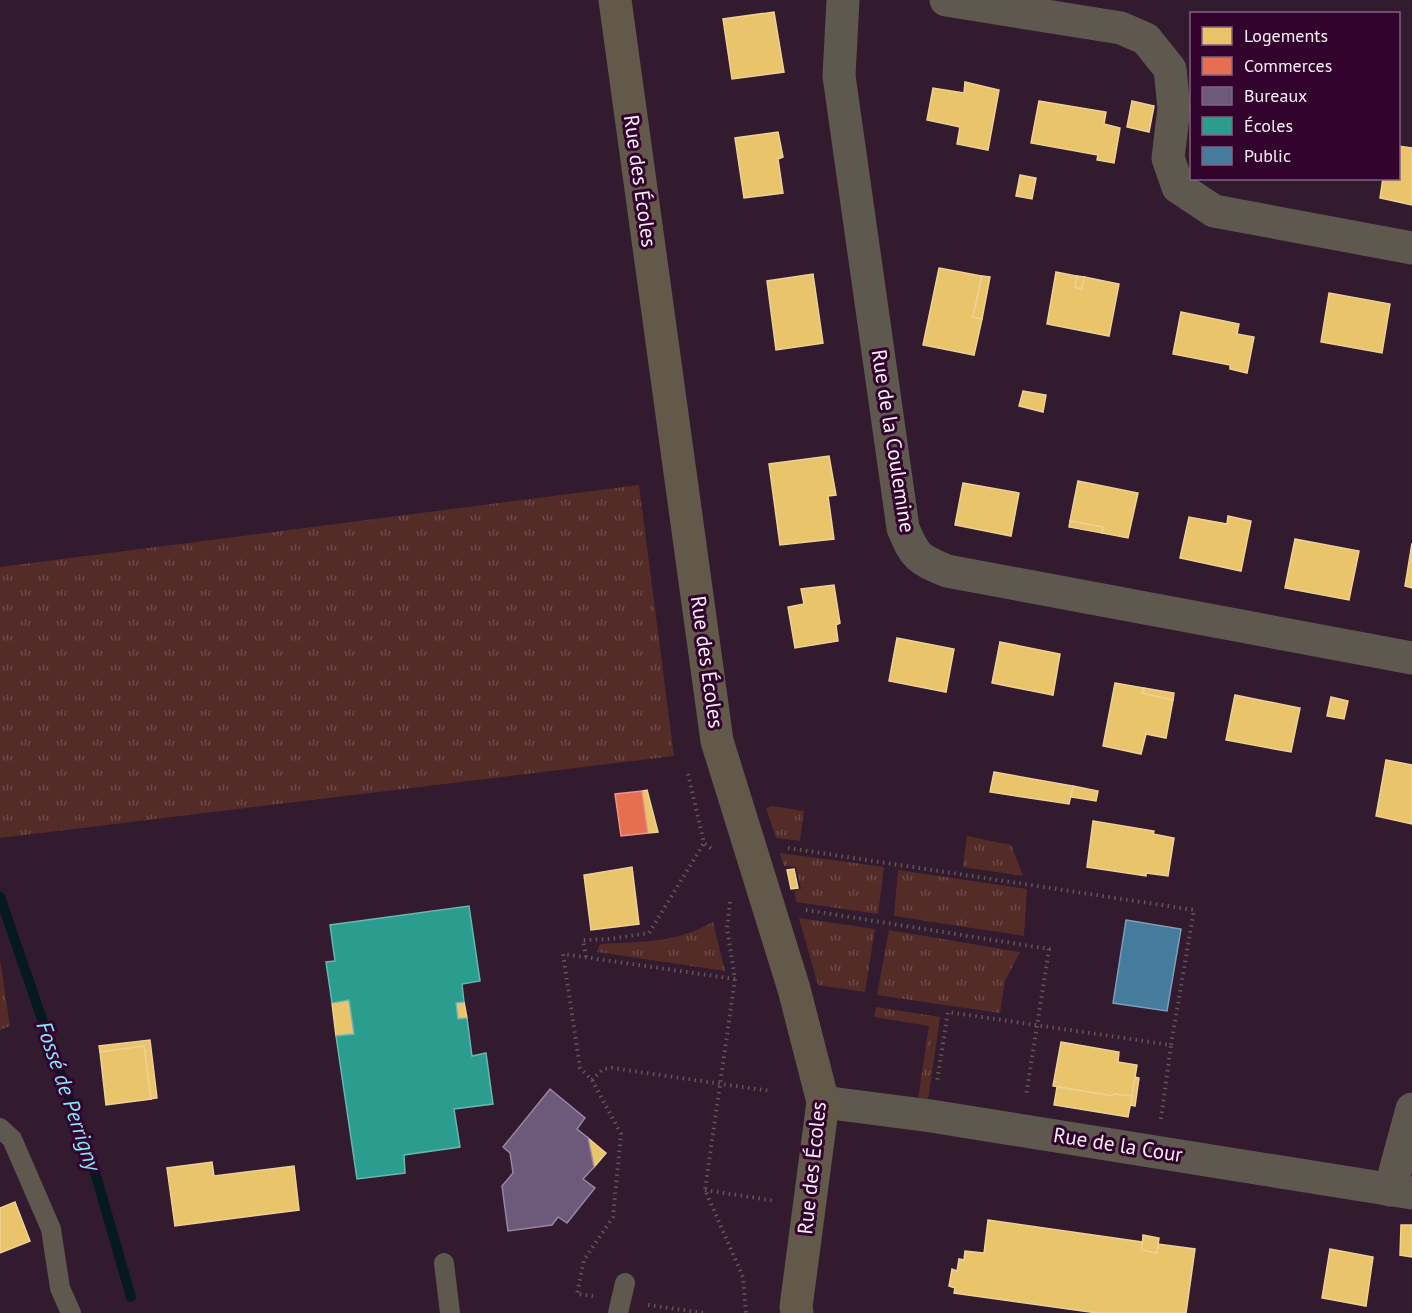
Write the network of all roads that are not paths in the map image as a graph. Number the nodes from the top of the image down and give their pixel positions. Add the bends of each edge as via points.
1 (615, 0) edge
2 (843, 0) edge
3 (946, 0) edge
4 (1412, 248) edge
5 (1412, 658) edge
6 (823, 1102) junction
7 (1412, 1109) edge
8 (0, 1128) edge
9 (1401, 1191) edge
10 (444, 1263) dead end
11 (71, 1313) edge
12 (450, 1313) edge
13 (797, 1313) edge

1 - 6 main road, Rue des Écoles via 717,741 794,989
2 - 5 street, Rue de la Coulemine via 839,76 903,528 911,547 924,562 947,571
3 - 4 street via 1121,28 1146,39 1170,69 1174,108 1168,158 1178,187 1215,211
6 - 9 street, Rue de la Cour
6 - 13 main road, Rue des Écoles
7 - 9 street
8 - 11 lane via 12,1139 51,1229 60,1288
10 - 12 lane

